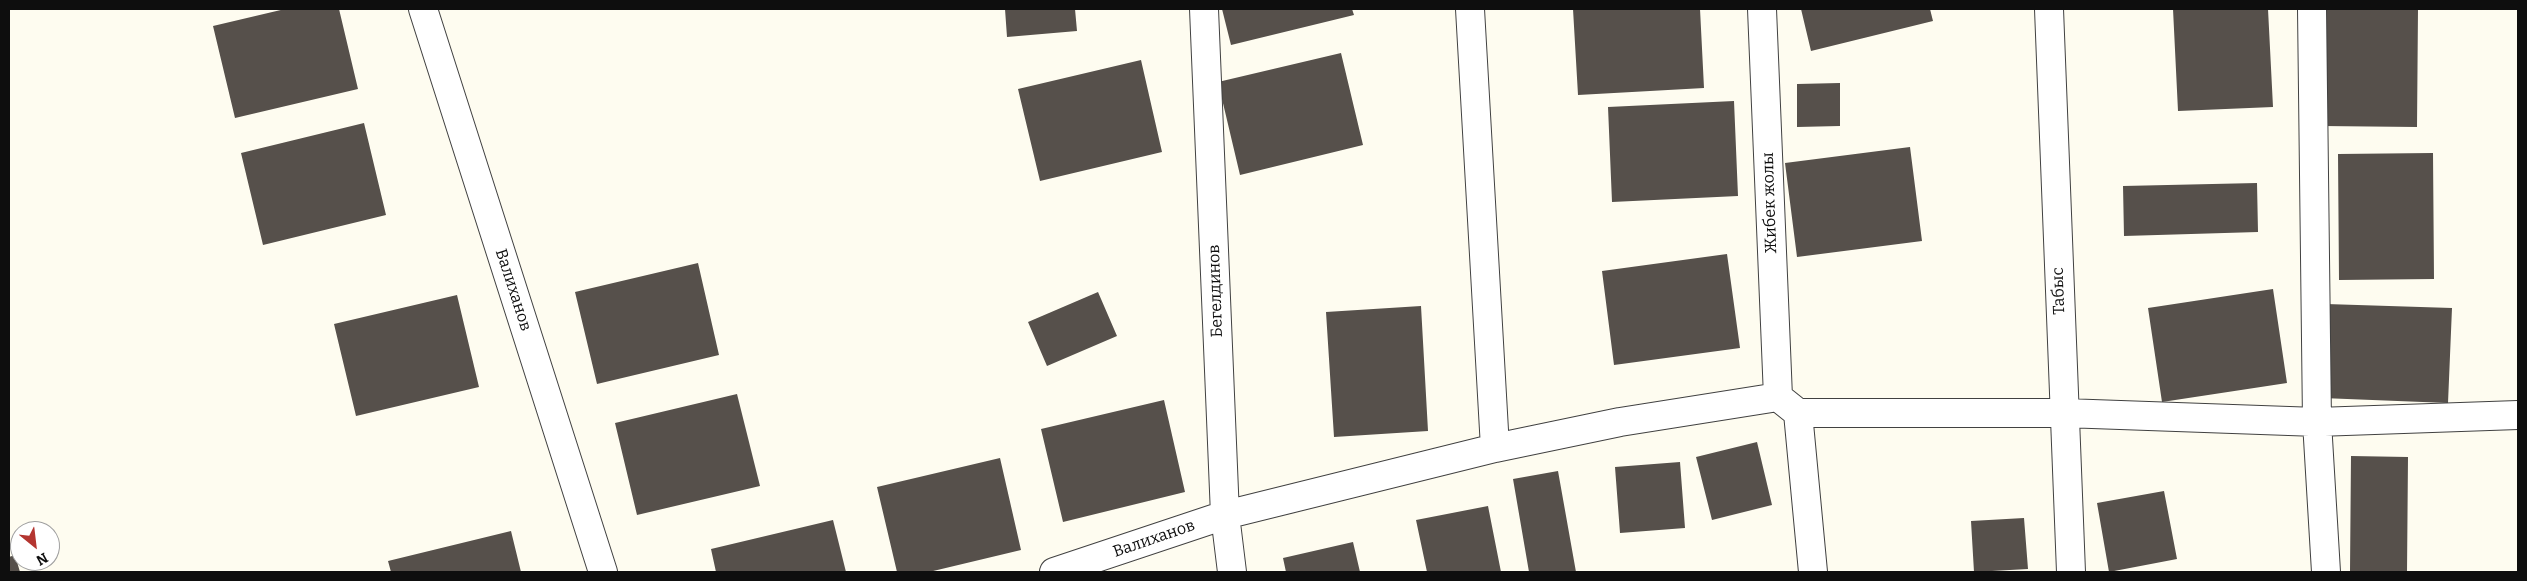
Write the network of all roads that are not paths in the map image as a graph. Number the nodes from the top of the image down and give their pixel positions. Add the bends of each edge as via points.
1 (423, 9) edge
2 (1204, 9) edge
3 (1470, 9) edge
4 (1762, 9) edge
5 (2049, 9) edge
6 (2312, 9) edge
7 (1788, 405) junction
8 (2064, 413) junction
9 (2518, 415) edge
10 (2317, 422) junction
11 (1495, 448) junction
12 (1225, 515) junction
13 (603, 572) edge
14 (1054, 572) edge
15 (1232, 572) edge
16 (1813, 572) edge
17 (2071, 572) edge
18 (2326, 572) edge

1 - 13 street, Валиханов
2 - 12 street, Бегелдинов
3 - 11 street
4 - 7 street, Жибек жолы
5 - 8 street, Табыс
6 - 10 street
7 - 8 street, Валиханов
7 - 11 street, Валиханов via 1620,422
7 - 16 street, Жибек жолы
8 - 10 street, Валиханов
8 - 17 street, Табыс
9 - 10 street, Валиханов
10 - 18 street
11 - 12 street, Валиханов
12 - 14 street, Валиханов
12 - 15 street, Бегелдинов

